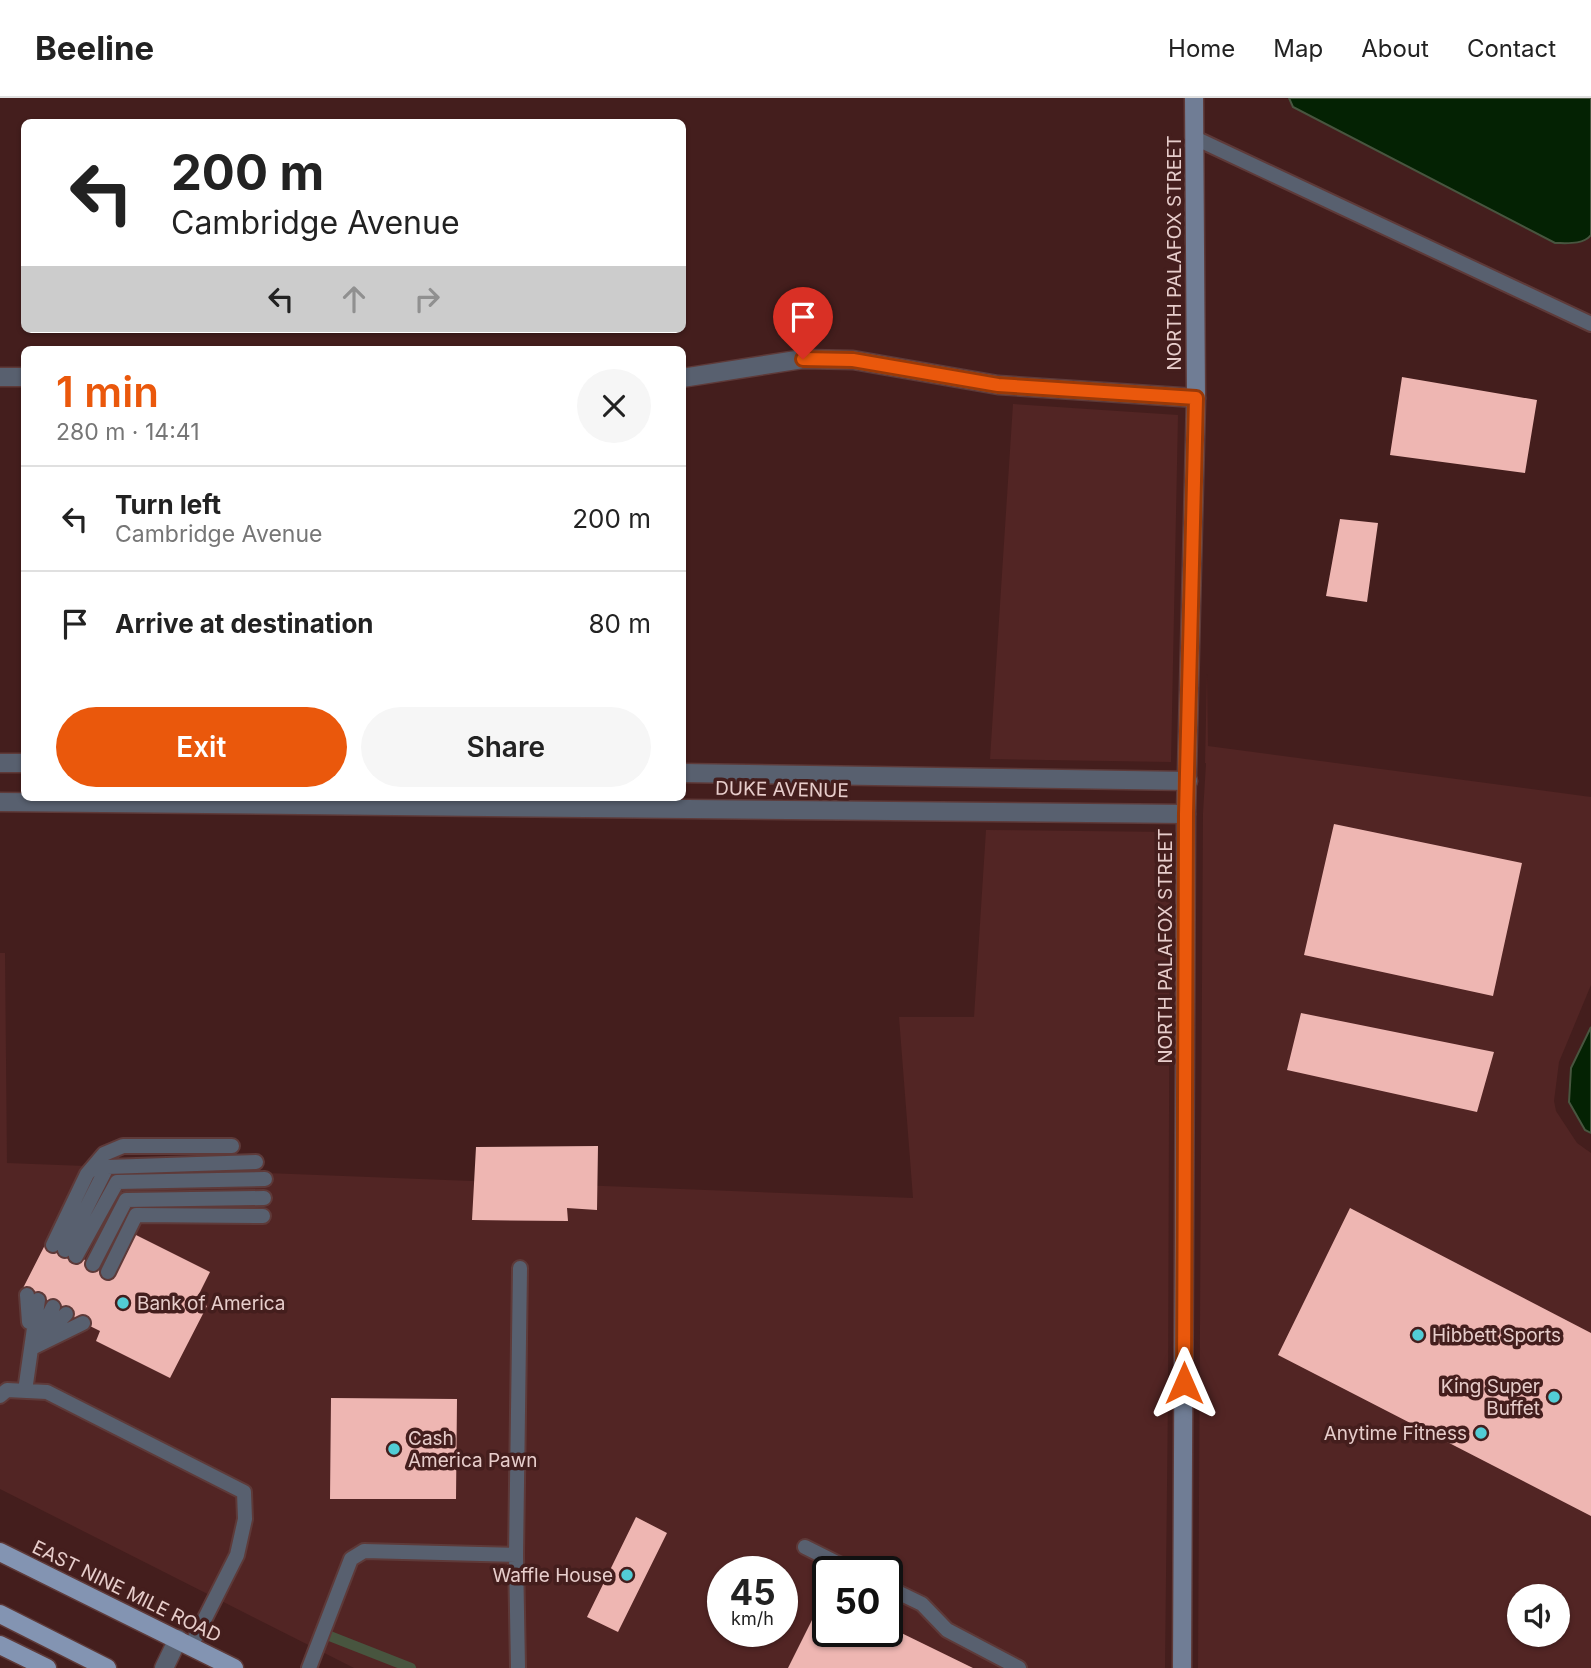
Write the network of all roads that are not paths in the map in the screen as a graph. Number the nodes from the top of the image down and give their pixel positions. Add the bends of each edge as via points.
1 (1194, 98) edge
2 (1195, 138) junction
3 (1591, 324) edge
4 (0, 377) edge
5 (21, 377) edge
6 (686, 377) edge
7 (1196, 398) junction
8 (0, 763) edge
9 (21, 763) edge
10 (686, 773) edge
11 (1188, 781) junction
12 (0, 802) edge
13 (1186, 814) junction
14 (232, 1146) dead end
15 (256, 1163) dead end
16 (265, 1179) dead end
17 (264, 1198) dead end
18 (263, 1216) dead end
19 (65, 1250) junction
20 (93, 1265) dead end
21 (520, 1268) dead end
22 (108, 1272) dead end
23 (32, 1297) dead end
24 (52, 1307) dead end
25 (66, 1314) dead end
26 (83, 1323) dead end
27 (32, 1348) junction
28 (24, 1391) junction
29 (0, 1396) edge
30 (805, 1547) dead end
31 (1, 1553) edge
32 (516, 1555) junction
33 (823, 1556) edge
34 (903, 1595) edge
35 (0, 1614) edge
36 (184, 1643) junction
37 (0, 1644) edge
38 (47, 1668) edge
39 (107, 1668) edge
40 (164, 1668) edge
41 (234, 1668) edge
42 (309, 1668) edge
43 (518, 1668) edge
44 (1019, 1668) edge
45 (1182, 1668) edge

1 - 2 main road, NORTH PALAFOX STREET
2 - 3 lane
2 - 7 main road, NORTH PALAFOX STREET
4 - 5 street
6 - 7 street via 803,359 853,360 998,385
7 - 11 main road, NORTH PALAFOX STREET
8 - 9 street
10 - 11 street, DUKE AVENUE
11 - 13 main road, NORTH PALAFOX STREET
12 - 13 street, DUKE AVENUE
13 - 45 main road, NORTH PALAFOX STREET
14 - 19 lane via 123,1146 104,1154 87,1174
15 - 19 lane via 107,1167
16 - 19 lane via 117,1182
17 - 20 lane via 126,1200
18 - 22 lane via 136,1215
21 - 32 lane
23 - 27 lane
24 - 27 lane
25 - 27 lane
26 - 27 lane
27 - 28 lane
28 - 29 lane via 7,1390
28 - 36 lane via 47,1392 244,1492 245,1519 237,1555
30 - 33 lane
31 - 36 main road, EAST NINE MILE ROAD
32 - 42 lane via 364,1551 351,1559
32 - 43 lane
34 - 44 lane via 922,1604 947,1630
35 - 39 main road
36 - 40 street
36 - 41 main road, EAST NINE MILE ROAD
37 - 38 main road

